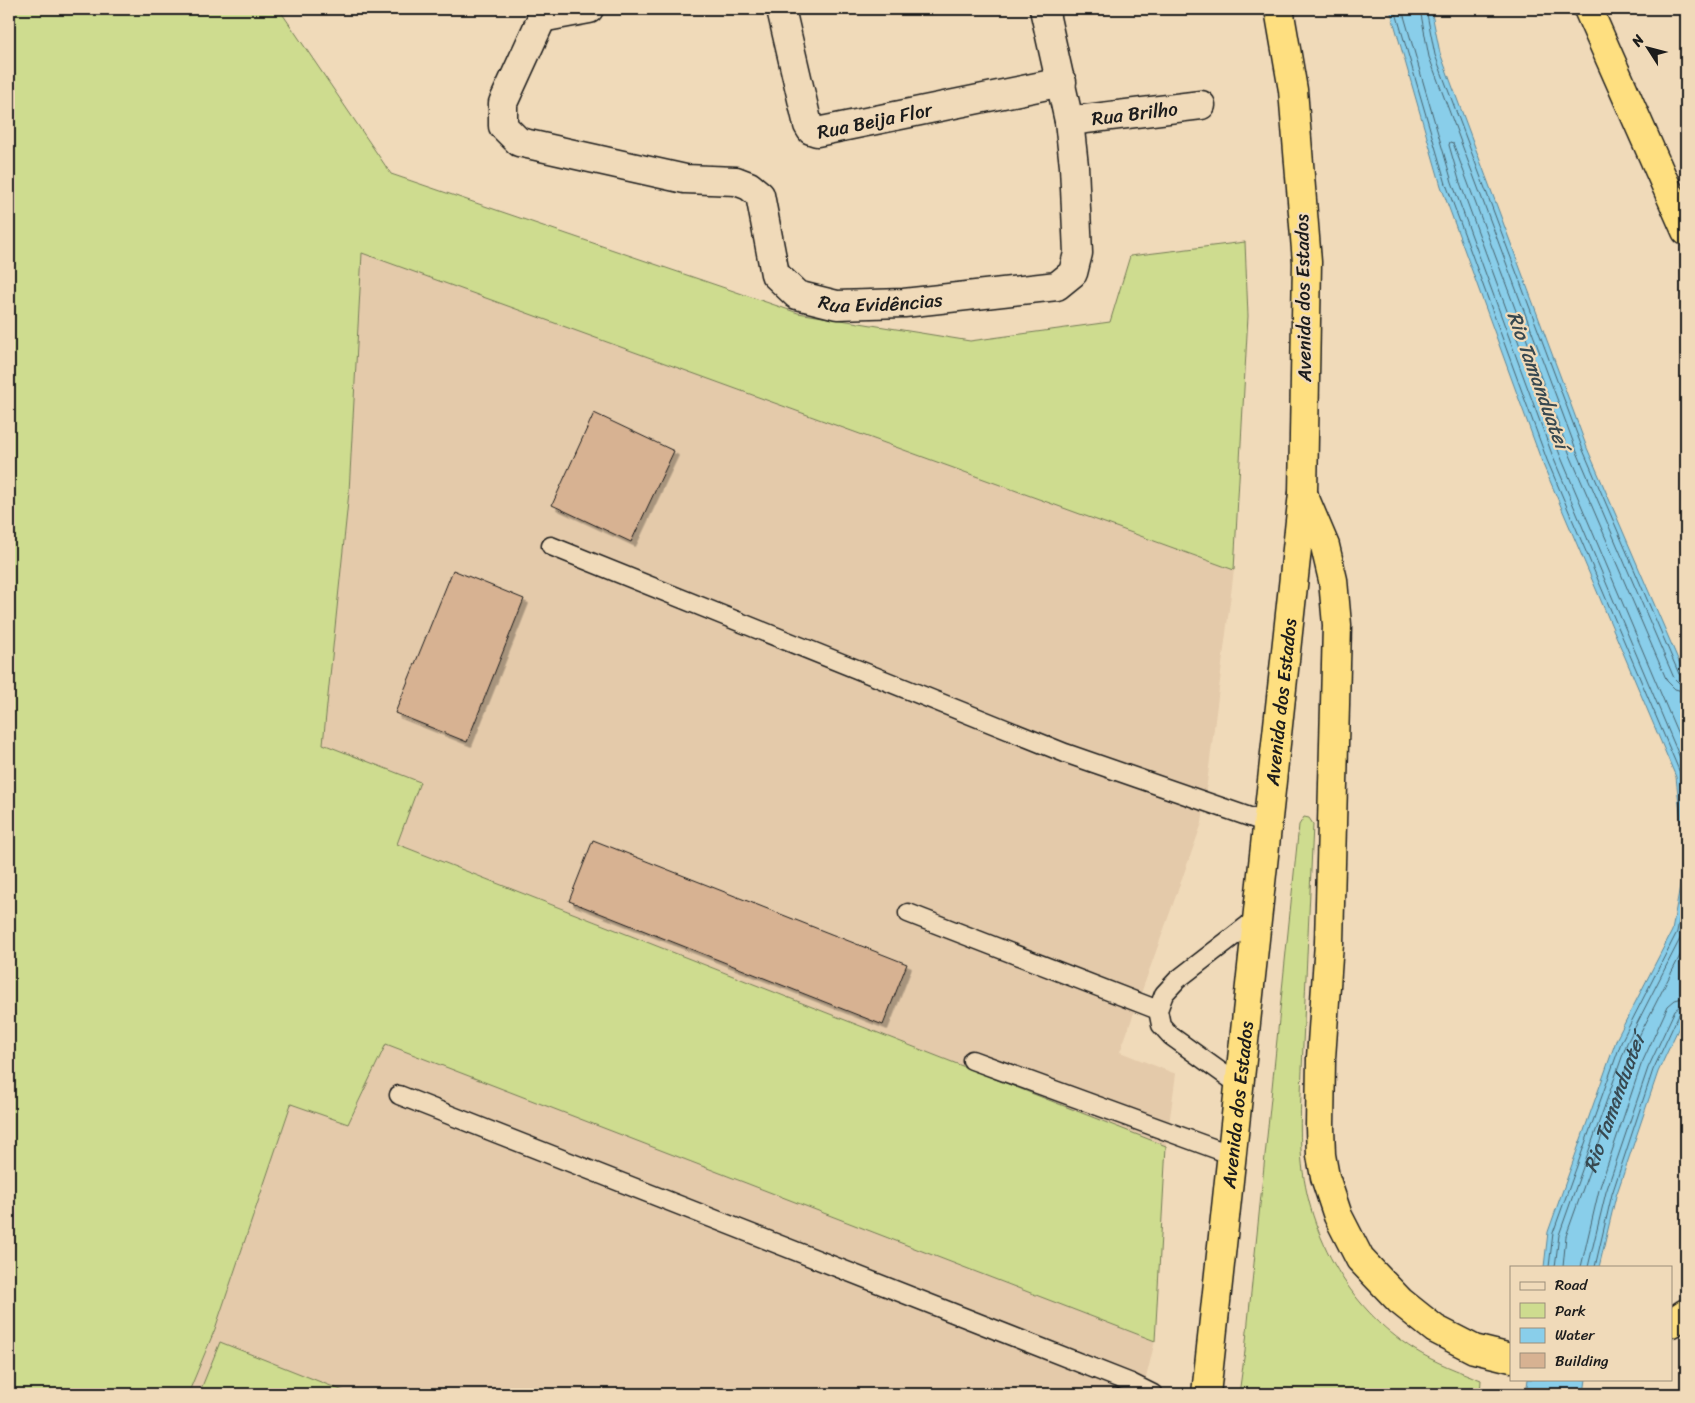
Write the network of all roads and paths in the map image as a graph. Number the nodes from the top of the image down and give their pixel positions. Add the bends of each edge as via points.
1 (589, 9) edge
2 (781, 9) edge
3 (1044, 9) edge
4 (1279, 9) edge
5 (1588, 9) edge
6 (543, 13) edge
7 (1062, 82) junction
8 (1202, 106) dead end
9 (1069, 121) junction
10 (1686, 232) edge
11 (1303, 493) junction
12 (551, 546) dead end
13 (1267, 823) junction
14 (908, 913) dead end
15 (1257, 918) junction
16 (1158, 1010) junction
17 (972, 1060) dead end
18 (1239, 1085) junction
19 (399, 1095) dead end
20 (1232, 1155) junction
21 (1686, 1313) edge
22 (1672, 1322) edge
23 (1510, 1358) edge
24 (1154, 1394) edge
25 (1206, 1394) edge

1 - 6 street
2 - 7 street, Rua Beija Flor via 808,125 817,132
3 - 7 street, Rua Evidências
4 - 11 highway, Avenida dos Estados via 1293,90 1307,262
5 - 10 highway
6 - 9 street, Rua Evidências via 503,103 503,126 519,142 685,179 736,181 749,186 760,195 775,274 797,294 838,305 904,302 1057,286 1073,273 1078,253
7 - 9 street, Rua Evidências
8 - 9 street, Rua Brilho
11 - 13 highway, Avenida dos Estados
11 - 23 highway via 1325,546 1333,580 1337,625 1329,943 1321,1058 1320,1128 1325,1178 1338,1216 1360,1259 1400,1301 1434,1329 1474,1349
12 - 13 lane via 1065,754
13 - 15 highway, Avenida dos Estados
14 - 16 lane
15 - 16 lane via 1177,980 1164,994
15 - 18 highway, Avenida dos Estados
16 - 18 lane via 1161,1025 1172,1036
17 - 20 lane
18 - 20 highway, Avenida dos Estados
19 - 24 lane
20 - 25 highway, Avenida dos Estados
21 - 22 highway

